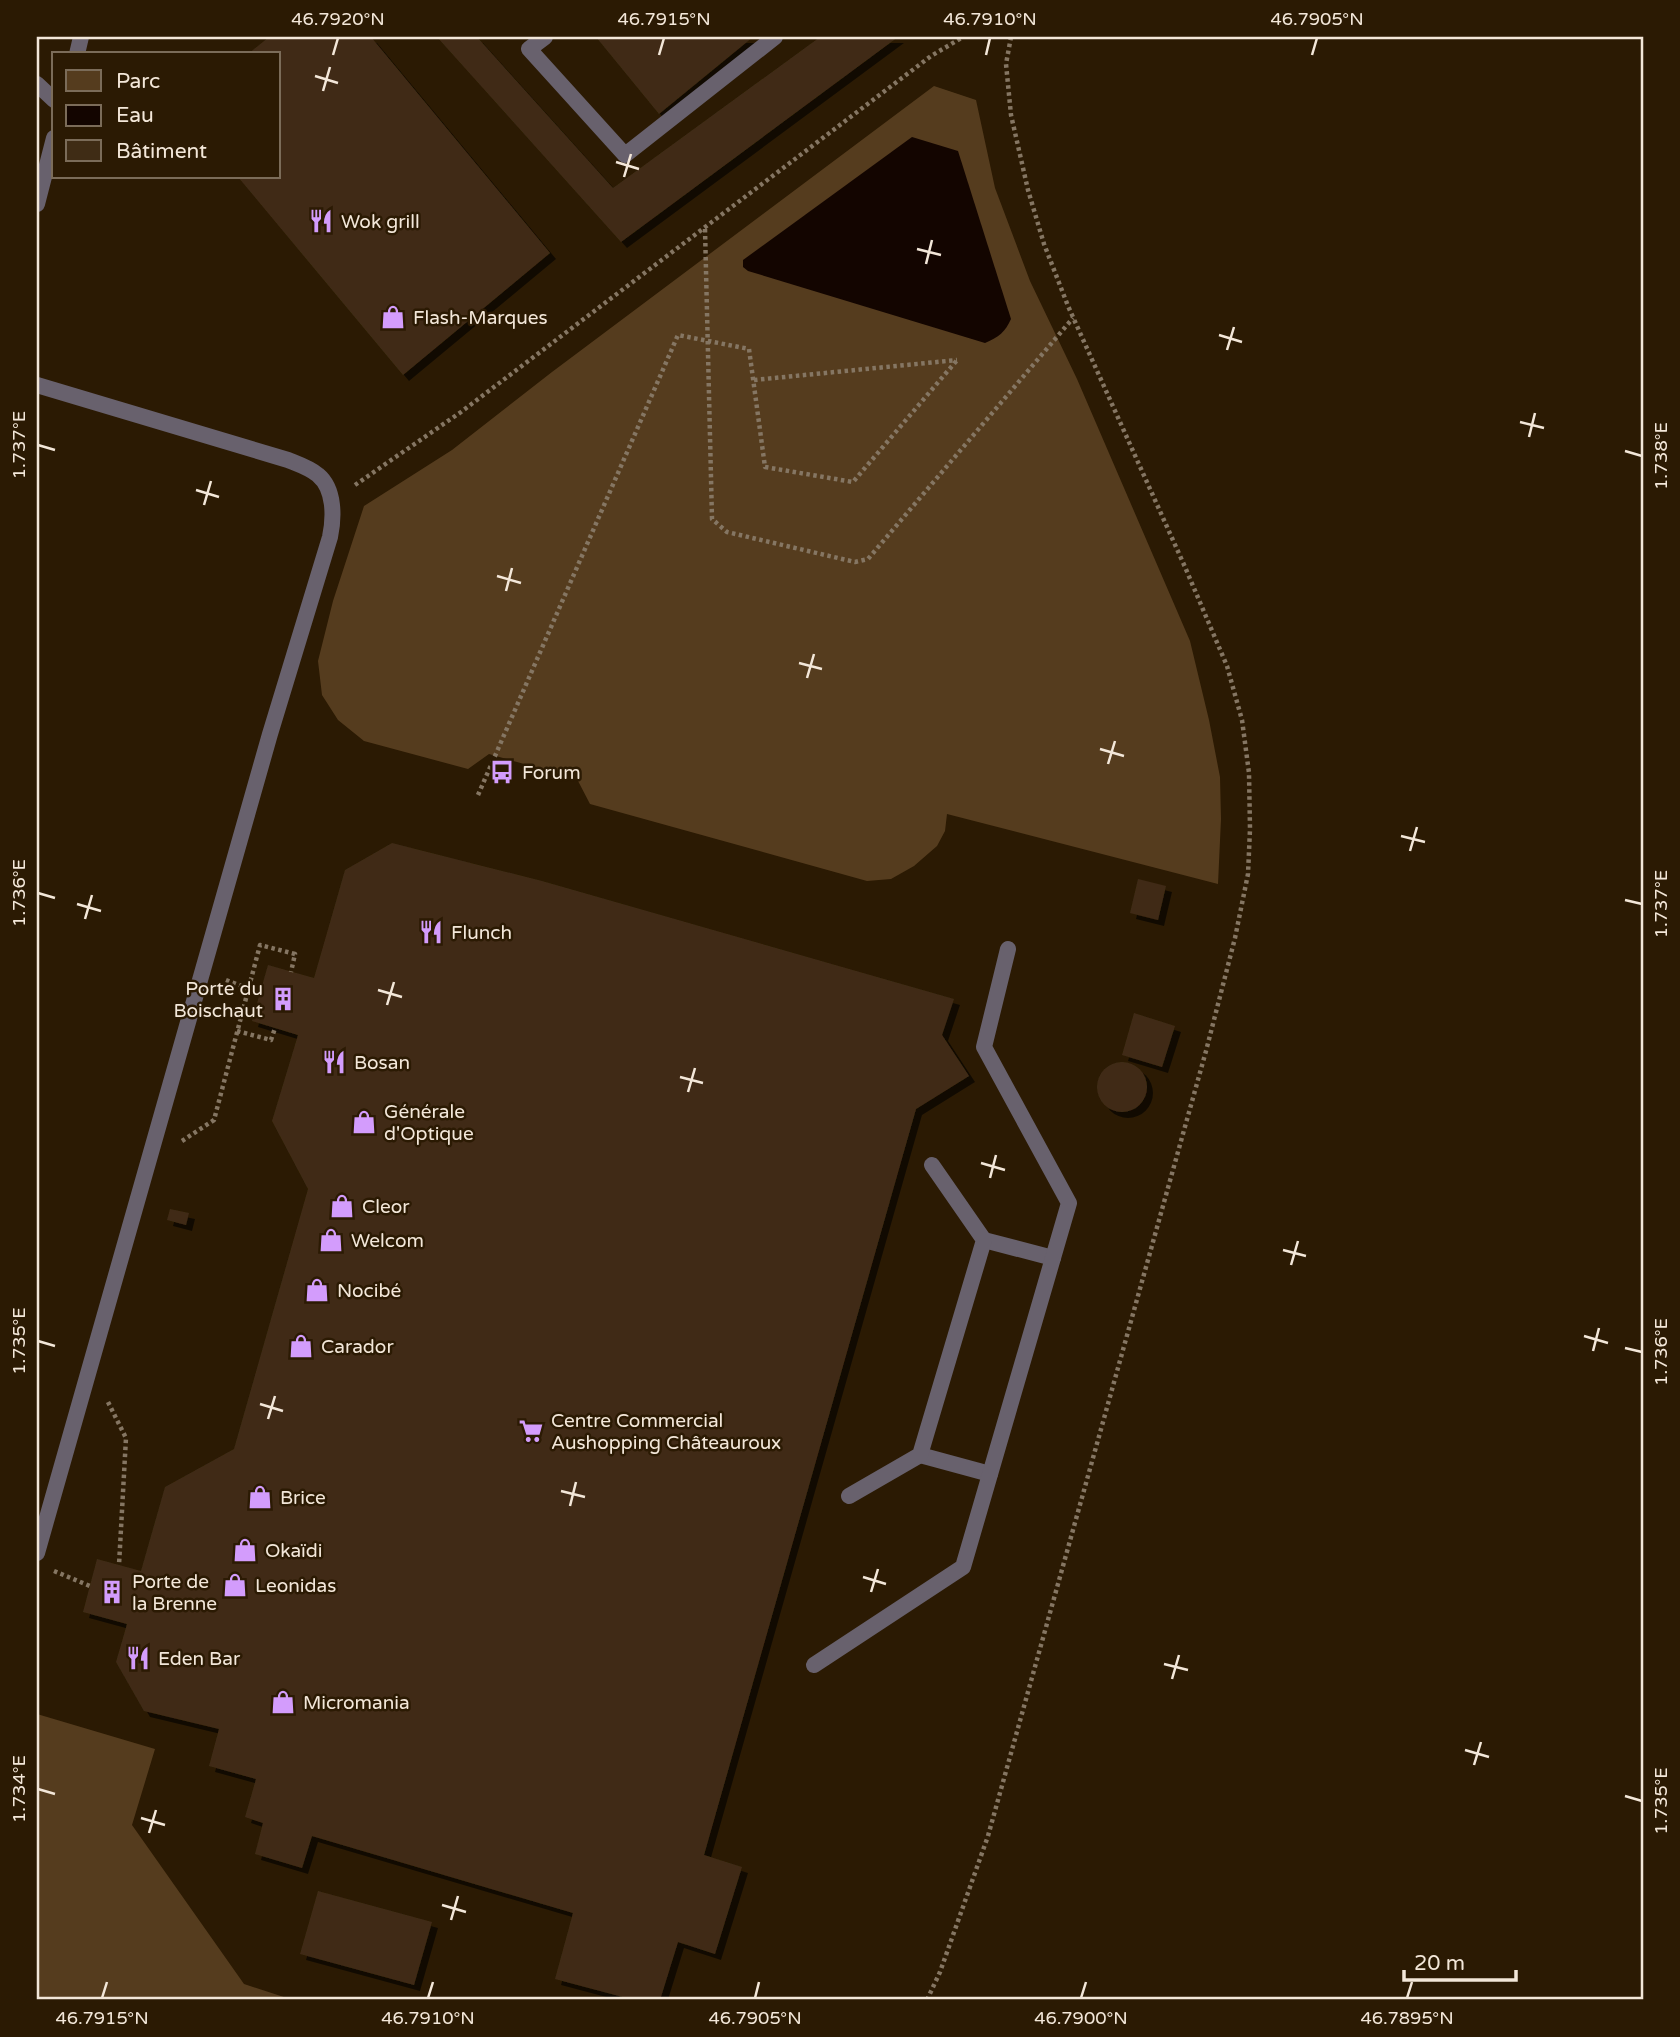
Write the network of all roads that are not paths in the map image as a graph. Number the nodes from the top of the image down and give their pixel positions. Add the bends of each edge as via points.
1 (545, 37) edge
2 (775, 37) edge
3 (37, 84) edge
4 (52, 98) edge
5 (52, 146) edge
6 (37, 204) edge
7 (37, 385) edge
8 (1008, 949) dead end
9 (932, 1165) dead end
10 (984, 1240) junction
11 (1053, 1258) junction
12 (920, 1455) junction
13 (990, 1474) junction
14 (849, 1496) dead end
15 (37, 1553) edge
16 (814, 1665) dead end

1 - 2 lane via 529,49 625,155
3 - 4 lane
5 - 6 lane
7 - 15 lane via 288,460 320,476 333,507 330,537
8 - 11 lane via 984,1047 1069,1203
9 - 10 lane
10 - 11 lane
10 - 12 lane
11 - 13 lane
12 - 13 lane
12 - 14 lane
13 - 16 lane via 963,1567

